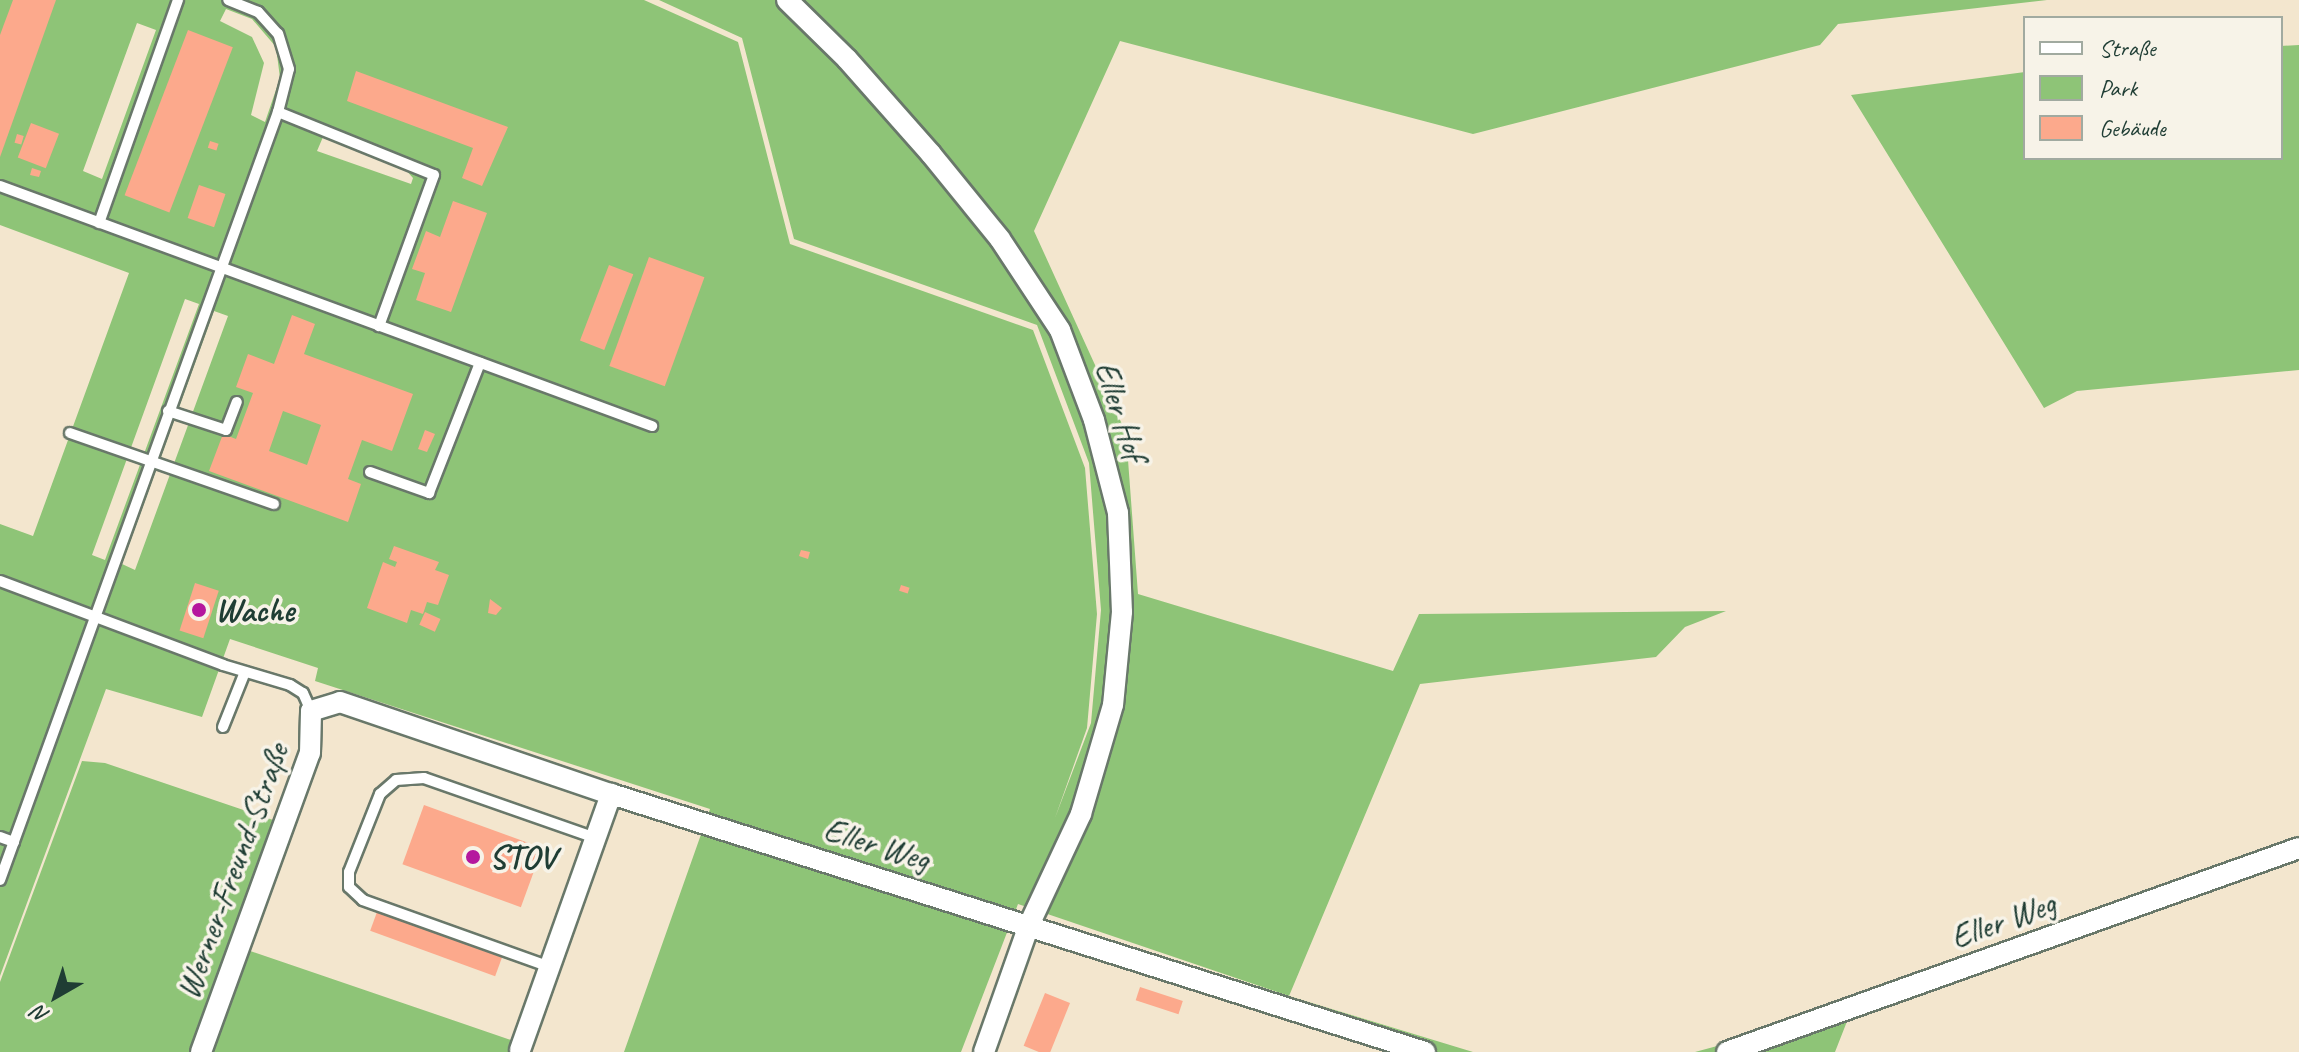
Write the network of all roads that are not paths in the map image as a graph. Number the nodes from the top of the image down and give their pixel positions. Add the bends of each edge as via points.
1 (178, 0) edge
2 (787, 0) edge
3 (232, 1) edge
4 (278, 112) junction
5 (0, 186) edge
6 (99, 223) junction
7 (220, 267) junction
8 (379, 326) junction
9 (480, 363) junction
10 (237, 402) dead end
11 (168, 411) junction
12 (652, 426) dead end
13 (70, 433) dead end
14 (150, 463) junction
15 (370, 472) dead end
16 (274, 504) dead end
17 (0, 581) edge
18 (95, 616) junction
19 (245, 672) junction
20 (311, 711) junction
21 (223, 727) dead end
22 (611, 794) junction
23 (0, 837) edge
24 (595, 838) junction
25 (14, 842) junction
26 (2299, 848) edge
27 (0, 880) edge
28 (1029, 925) junction
29 (550, 967) junction
30 (520, 1050) dead end
31 (201, 1052) edge
32 (984, 1052) edge
33 (1425, 1052) edge
34 (1727, 1052) edge

1 - 6 lane
2 - 28 street, Eller Hof via 847,59 1000,239 1060,330 1094,420 1118,513 1122,612 1113,705 1081,814
3 - 4 lane via 258,12 278,34 289,69
4 - 7 lane
4 - 8 lane via 434,175
5 - 6 lane
6 - 7 lane
7 - 8 lane
7 - 11 lane
8 - 9 lane
9 - 12 lane
9 - 15 lane via 429,493
10 - 11 lane via 226,430
11 - 14 lane
13 - 14 lane
14 - 16 lane
14 - 18 lane
17 - 18 lane
18 - 19 lane
18 - 25 lane
19 - 20 lane via 290,685 303,693
19 - 21 lane
20 - 22 street, Eller Weg via 340,702
20 - 31 street, Werner-Freund-Straße via 310,753
22 - 24 street
22 - 28 street, Eller Weg
23 - 25 lane
24 - 29 street
24 - 29 lane via 424,778 396,780 380,794 349,872 349,887 363,900
25 - 27 lane
26 - 34 street, Eller Weg
28 - 32 street, Eller Hof
28 - 33 street, Eller Weg
29 - 30 street

